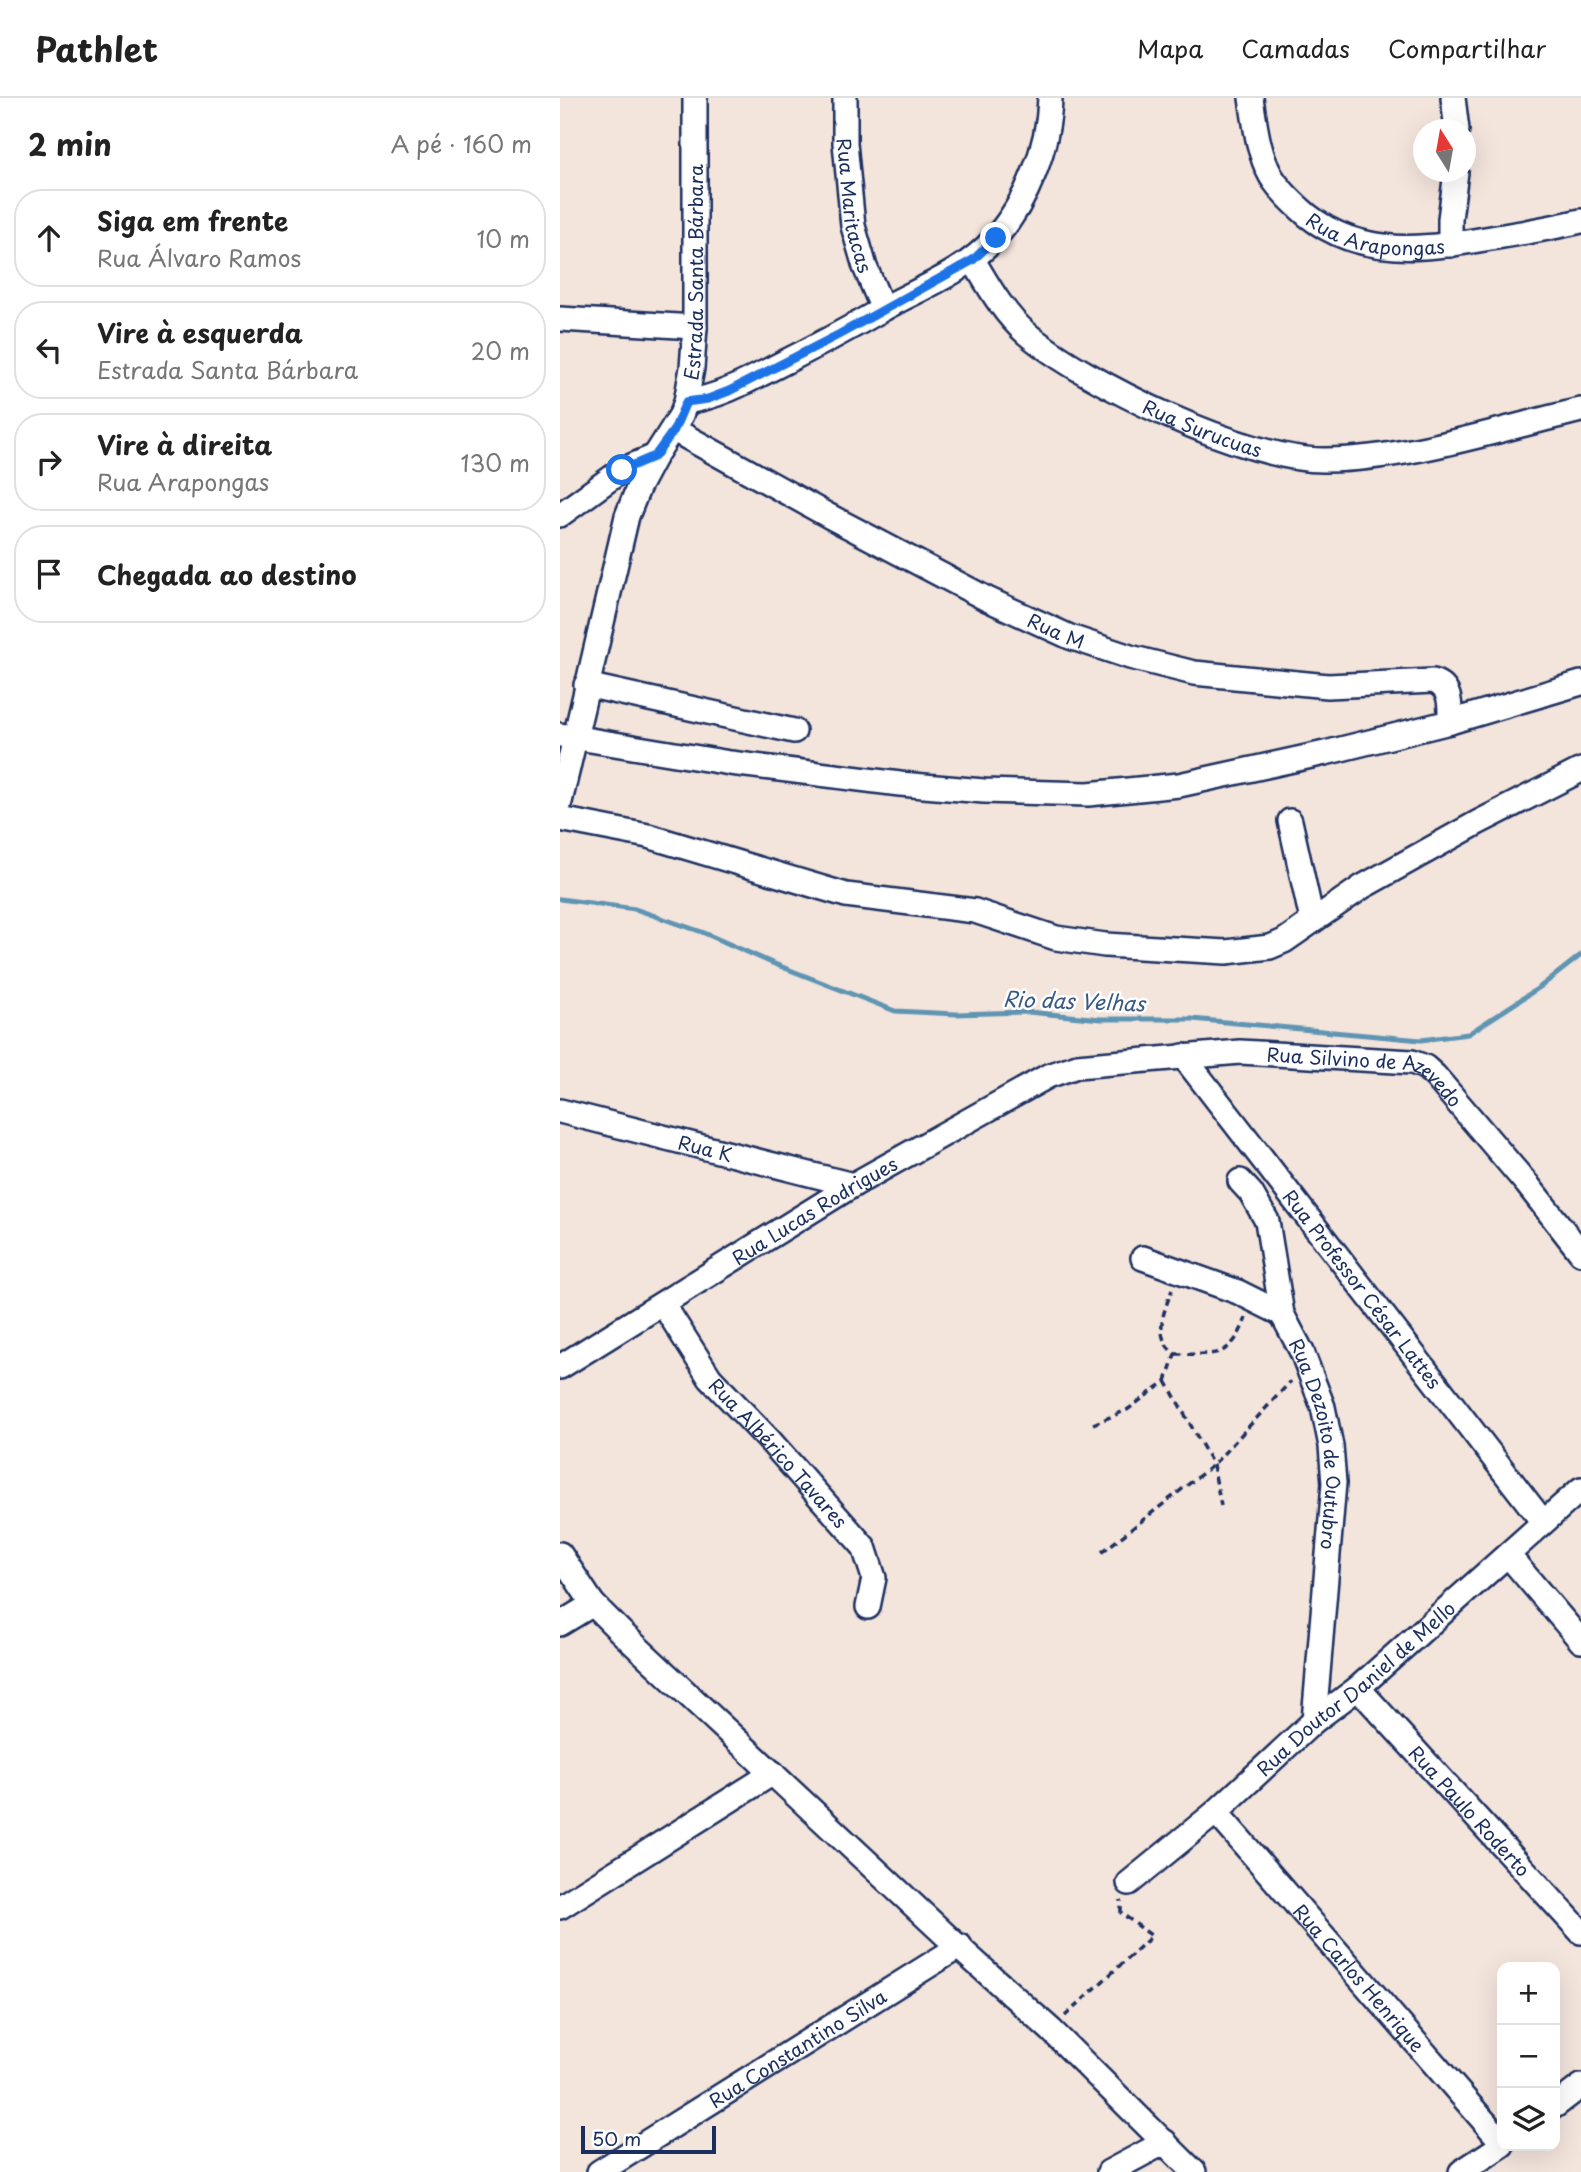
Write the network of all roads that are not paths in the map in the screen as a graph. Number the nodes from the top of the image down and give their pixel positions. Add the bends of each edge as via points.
1 (695, 98) edge
2 (845, 98) edge
3 (1049, 98) edge
4 (1251, 98) edge
5 (1453, 98) edge
6 (1456, 119) edge
7 (1456, 182) edge
8 (1581, 221) edge
9 (1450, 245) junction
10 (973, 260) junction
11 (883, 309) junction
12 (560, 319) edge
13 (695, 327) junction
14 (686, 402) junction
15 (1581, 410) edge
16 (674, 430) junction
17 (655, 456) junction
18 (560, 515) edge
19 (1581, 683) edge
20 (586, 685) junction
21 (1450, 722) junction
22 (794, 731) dead end
23 (568, 736) edge
24 (1581, 769) edge
25 (560, 803) edge
26 (560, 819) edge
27 (1290, 821) dead end
28 (1312, 920) junction
29 (1183, 1056) junction
30 (1077, 1066) joint
31 (560, 1111) edge
32 (1240, 1181) dead end
33 (853, 1185) junction
34 (1581, 1252) edge
35 (1143, 1258) dead end
36 (663, 1304) junction
37 (1282, 1314) junction
38 (560, 1367) edge
39 (1581, 1489) edge
40 (1543, 1522) junction
41 (560, 1554) edge
42 (1508, 1555) junction
43 (593, 1604) junction
44 (868, 1608) dead end
45 (560, 1624) edge
46 (1581, 1641) edge
47 (1358, 1688) junction
48 (1314, 1721) junction
49 (773, 1773) junction
50 (1216, 1812) junction
51 (1129, 1883) road end
52 (560, 1907) edge
53 (1581, 1932) edge
54 (960, 1946) junction
55 (1581, 2086) edge
56 (1560, 2102) edge
57 (1497, 2138) edge
58 (1164, 2142) junction
59 (1497, 2147) edge
60 (599, 2172) edge
61 (1109, 2172) edge
62 (1194, 2172) edge
63 (1461, 2172) edge

1 - 13 street, Estrada Santa Bárbara
2 - 11 street, Rua Maritacas via 853,226
3 - 10 street via 1040,154 1019,205 996,238
4 - 9 street, Rua Arapongas via 1270,174 1289,200 1321,226 1359,243 1426,248
5 - 6 street
7 - 9 street
8 - 9 street, Rua Arapongas
10 - 11 street
10 - 15 street, Rua Surucuas via 998,301 1024,331 1062,360 1146,405 1239,443 1286,456 1324,461 1377,457
11 - 14 street via 729,391
12 - 13 street
13 - 14 street, Estrada Santa Bárbara
14 - 16 street, Estrada Santa Bárbara
16 - 17 street, Estrada Santa Bárbara
16 - 21 street, Rua M via 963,586 1070,636 1194,673 1328,686 1433,681 1447,692
17 - 18 street via 622,470
17 - 20 street, Estrada Santa Bárbara via 627,516
19 - 21 street
20 - 22 street
20 - 23 street, Estrada Santa Bárbara
21 - 23 street via 1179,785 1088,794 900,784 730,763
23 - 25 street, Estrada Santa Bárbara
24 - 28 street via 1397,868
26 - 28 street via 648,836 846,895 975,911 1056,938 1105,945 1254,950 1284,941
27 - 28 street
29 - 30 street, Rua Silvino de Azevedo
29 - 34 street, Rua Silvino de Azevedo via 1240,1052 1373,1058 1425,1067
29 - 40 street, Rua Professor César Lattes
30 - 33 street, Rua Lucas Rodrigues via 1006,1097
31 - 33 street, Rua K
32 - 37 street, Rua Dezoito de Outubro via 1267,1221
33 - 36 street, Rua Lucas Rodrigues
35 - 37 street
36 - 38 street, Rua Lucas Rodrigues
36 - 44 street, Rua Albérico Tavares via 710,1378 864,1547 874,1578
37 - 48 street, Rua Dezoito de Outubro via 1323,1407 1334,1483
39 - 40 street, Rua Doutor Daniel de Mello
40 - 42 street, Rua Doutor Daniel de Mello
41 - 43 street
42 - 46 street
42 - 47 street, Rua Doutor Daniel de Mello
43 - 45 street
43 - 49 street
47 - 48 street, Rua Doutor Daniel de Mello
47 - 53 street, Rua Paulo Roderto
48 - 50 street, Rua Doutor Daniel de Mello
49 - 52 street
49 - 54 street
50 - 51 street, Rua Doutor Daniel de Mello
50 - 57 street, Rua Carlos Henrique
54 - 58 street
54 - 60 street, Rua Constantino Silva
55 - 56 street
58 - 61 street
58 - 62 street
59 - 63 street

